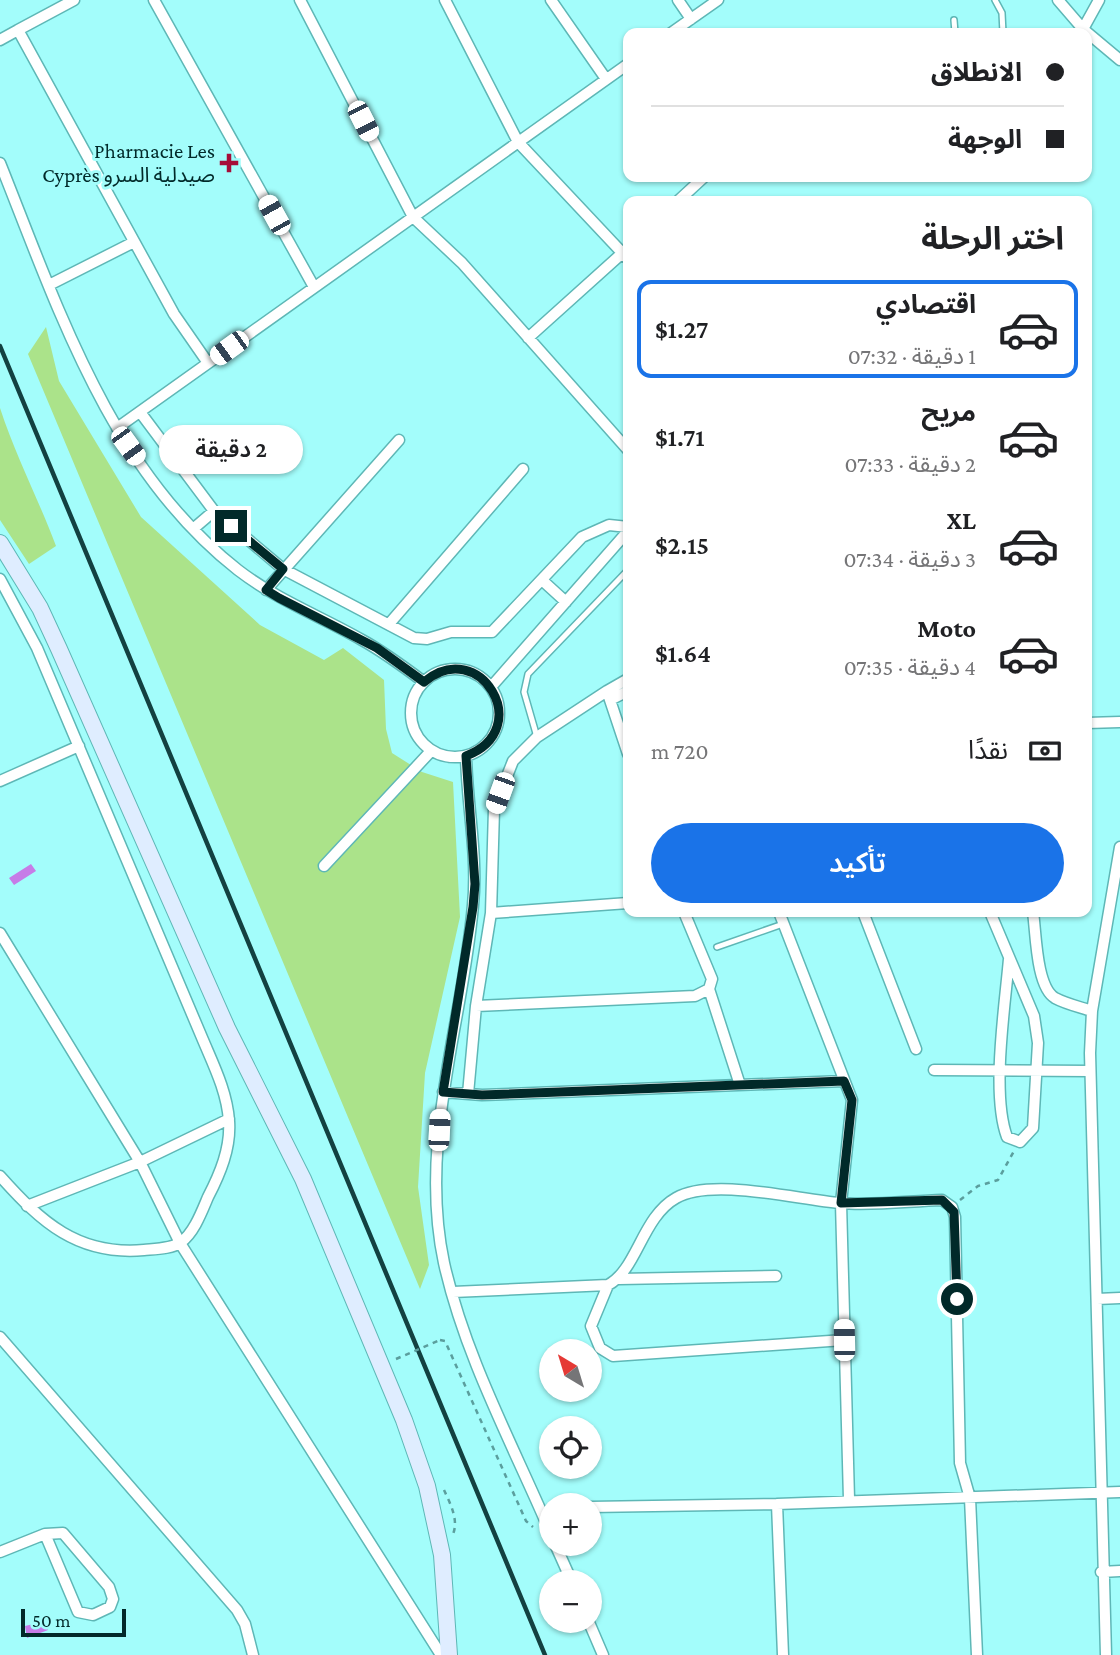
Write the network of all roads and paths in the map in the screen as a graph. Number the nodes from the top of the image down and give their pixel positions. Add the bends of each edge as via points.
1 (74, 0) edge
2 (154, 0) edge
3 (300, 0) edge
4 (445, 0) edge
5 (551, 0) edge
6 (678, 0) edge
7 (718, 0) edge
8 (995, 0) edge
9 (1058, 0) edge
10 (1099, 0) edge
11 (691, 19) junction
12 (954, 20) dead end
13 (678, 28) edge
14 (955, 28) edge
15 (1003, 28) edge
16 (1082, 28) edge
17 (1084, 28) edge
18 (18, 30) junction
19 (1092, 37) edge
20 (0, 40) edge
21 (1120, 60) edge
22 (623, 67) edge
23 (606, 79) junction
24 (518, 142) junction
25 (0, 163) edge
26 (699, 182) edge
27 (683, 196) edge
28 (413, 217) junction
29 (134, 242) junction
30 (623, 250) edge
31 (623, 256) edge
32 (48, 285) junction
33 (314, 287) junction
34 (528, 338) junction
35 (208, 363) junction
36 (140, 412) junction
37 (117, 428) junction
38 (399, 440) dead end
39 (623, 444) edge
40 (523, 469) dead end
41 (214, 511) junction
42 (623, 528) edge
43 (193, 529) junction
44 (623, 535) edge
45 (0, 543) edge
46 (283, 569) junction
47 (623, 575) edge
48 (0, 579) edge
49 (543, 581) junction
50 (266, 590) junction
51 (566, 602) junction
52 (389, 624) junction
53 (424, 682) junction
54 (623, 684) edge
55 (491, 687) junction
56 (623, 692) edge
57 (608, 696) junction
58 (1120, 722) edge
59 (1092, 723) edge
60 (537, 737) junction
61 (623, 740) edge
62 (79, 746) junction
63 (431, 751) junction
64 (466, 756) junction
65 (0, 781) edge
66 (1120, 847) edge
67 (324, 866) dead end
68 (623, 903) edge
69 (491, 913) junction
70 (686, 917) edge
71 (781, 917) edge
72 (865, 917) edge
73 (992, 917) edge
74 (1034, 917) edge
75 (783, 924) junction
76 (0, 933) edge
77 (717, 947) dead end
78 (1009, 959) junction
79 (709, 989) junction
80 (476, 1006) junction
81 (1092, 1011) junction
82 (916, 1049) dead end
83 (934, 1070) dead end
84 (1034, 1071) junction
85 (1090, 1071) junction
86 (1001, 1072) junction
87 (844, 1081) junction
88 (740, 1085) junction
89 (443, 1092) junction
90 (468, 1094) junction
91 (229, 1119) junction
92 (1020, 1142) junction
93 (141, 1161) junction
94 (0, 1176) edge
95 (841, 1203) junction
96 (27, 1206) junction
97 (952, 1207) junction
98 (180, 1243) junction
99 (776, 1276) dead end
100 (620, 1279) junction
101 (608, 1284) junction
102 (453, 1292) junction
103 (1120, 1298) edge
104 (1097, 1299) junction
105 (0, 1337) edge
106 (844, 1340) junction
107 (396, 1359) dead end
108 (1103, 1492) junction
109 (1120, 1492) edge
110 (539, 1494) edge
111 (970, 1498) junction
112 (849, 1500) junction
113 (777, 1504) junction
114 (602, 1507) edge
115 (539, 1528) edge
116 (45, 1534) junction
117 (0, 1552) edge
118 (1120, 1572) edge
119 (1101, 1573) junction
120 (594, 1633) edge
121 (253, 1655) edge
122 (441, 1655) edge
123 (449, 1655) edge
124 (603, 1655) edge
125 (783, 1655) edge
126 (977, 1655) edge
127 (1106, 1655) edge

1 - 18 street
2 - 33 street
3 - 28 street
4 - 24 street
5 - 23 street
6 - 11 street
7 - 11 street
8 - 15 lane
9 - 16 street
10 - 17 street
11 - 13 street
12 - 14 lane
18 - 20 street
18 - 29 street
19 - 21 street
22 - 23 street
23 - 24 street
24 - 28 street
24 - 30 street
25 - 32 street
26 - 27 street
28 - 33 street
28 - 34 street via 462,263
29 - 32 street
29 - 35 street
31 - 34 street
32 - 37 street
33 - 35 street
34 - 39 street
35 - 36 street
36 - 37 street
36 - 41 street
37 - 43 street
38 - 46 street
40 - 52 street
41 - 43 street
41 - 46 street
42 - 49 street via 609,525 590,532
43 - 50 street
44 - 51 street
45 - 123 street via 59,649 227,1028 303,1179 404,1420 420,1462 442,1555
46 - 50 street
46 - 52 street
47 - 60 lane via 528,674 524,692
48 - 62 street via 37,648
49 - 51 street
49 - 52 street via 492,632 451,632 420,639
50 - 53 street via 377,648
51 - 55 street
53 - 55 street via 454,669 471,672
53 - 63 street via 413,699 411,718 417,737
54 - 57 street
55 - 64 street via 498,704 498,723 483,747
56 - 57 street
57 - 60 street
57 - 61 street
58 - 59 street
60 - 69 street via 513,761 494,809
62 - 65 street
62 - 91 street via 217,1073
63 - 64 street via 444,757
63 - 67 street
64 - 89 street via 475,884
66 - 81 street
68 - 69 street
69 - 80 street
70 - 79 street via 712,979
71 - 75 street
72 - 82 street
73 - 78 street
74 - 81 street via 1041,976 1048,991 1052,997
75 - 77 lane
75 - 87 street
76 - 93 street
78 - 84 street via 1034,1016 1038,1043
78 - 86 street
79 - 80 street via 695,996
79 - 88 street
80 - 90 street
81 - 85 street
83 - 86 street
84 - 85 street
84 - 86 street
84 - 92 street via 1033,1128
85 - 104 street
86 - 92 street via 1003,1127 1007,1137
87 - 88 street
87 - 95 street via 852,1100
88 - 90 street
89 - 90 street
89 - 102 street via 437,1170 440,1231
91 - 93 street
91 - 98 street via 230,1133 216,1181
92 - 97 path via 998,1180 978,1186
93 - 96 street
93 - 98 street
94 - 96 street
95 - 97 street via 942,1200
95 - 100 street via 754,1192 697,1191 679,1196 665,1205 642,1234
95 - 106 street
96 - 98 street via 44,1223 103,1249 146,1250
97 - 111 street via 960,1463
98 - 122 street
99 - 100 street
100 - 101 street
101 - 102 street
101 - 106 street via 590,1326 600,1348 612,1356
102 - 110 street via 475,1363
103 - 104 street
104 - 108 street
105 - 121 street via 237,1611
106 - 112 street
107 - 115 path, bridge via 446,1341 526,1521
108 - 109 street
108 - 111 street
108 - 119 street
111 - 112 street
111 - 126 street
112 - 113 street
113 - 114 street
113 - 125 street
116 - 116 street via 57,1531 70,1538 109,1587 110,1607 93,1615 78,1612
116 - 117 street
118 - 119 street
119 - 127 street
120 - 124 street

